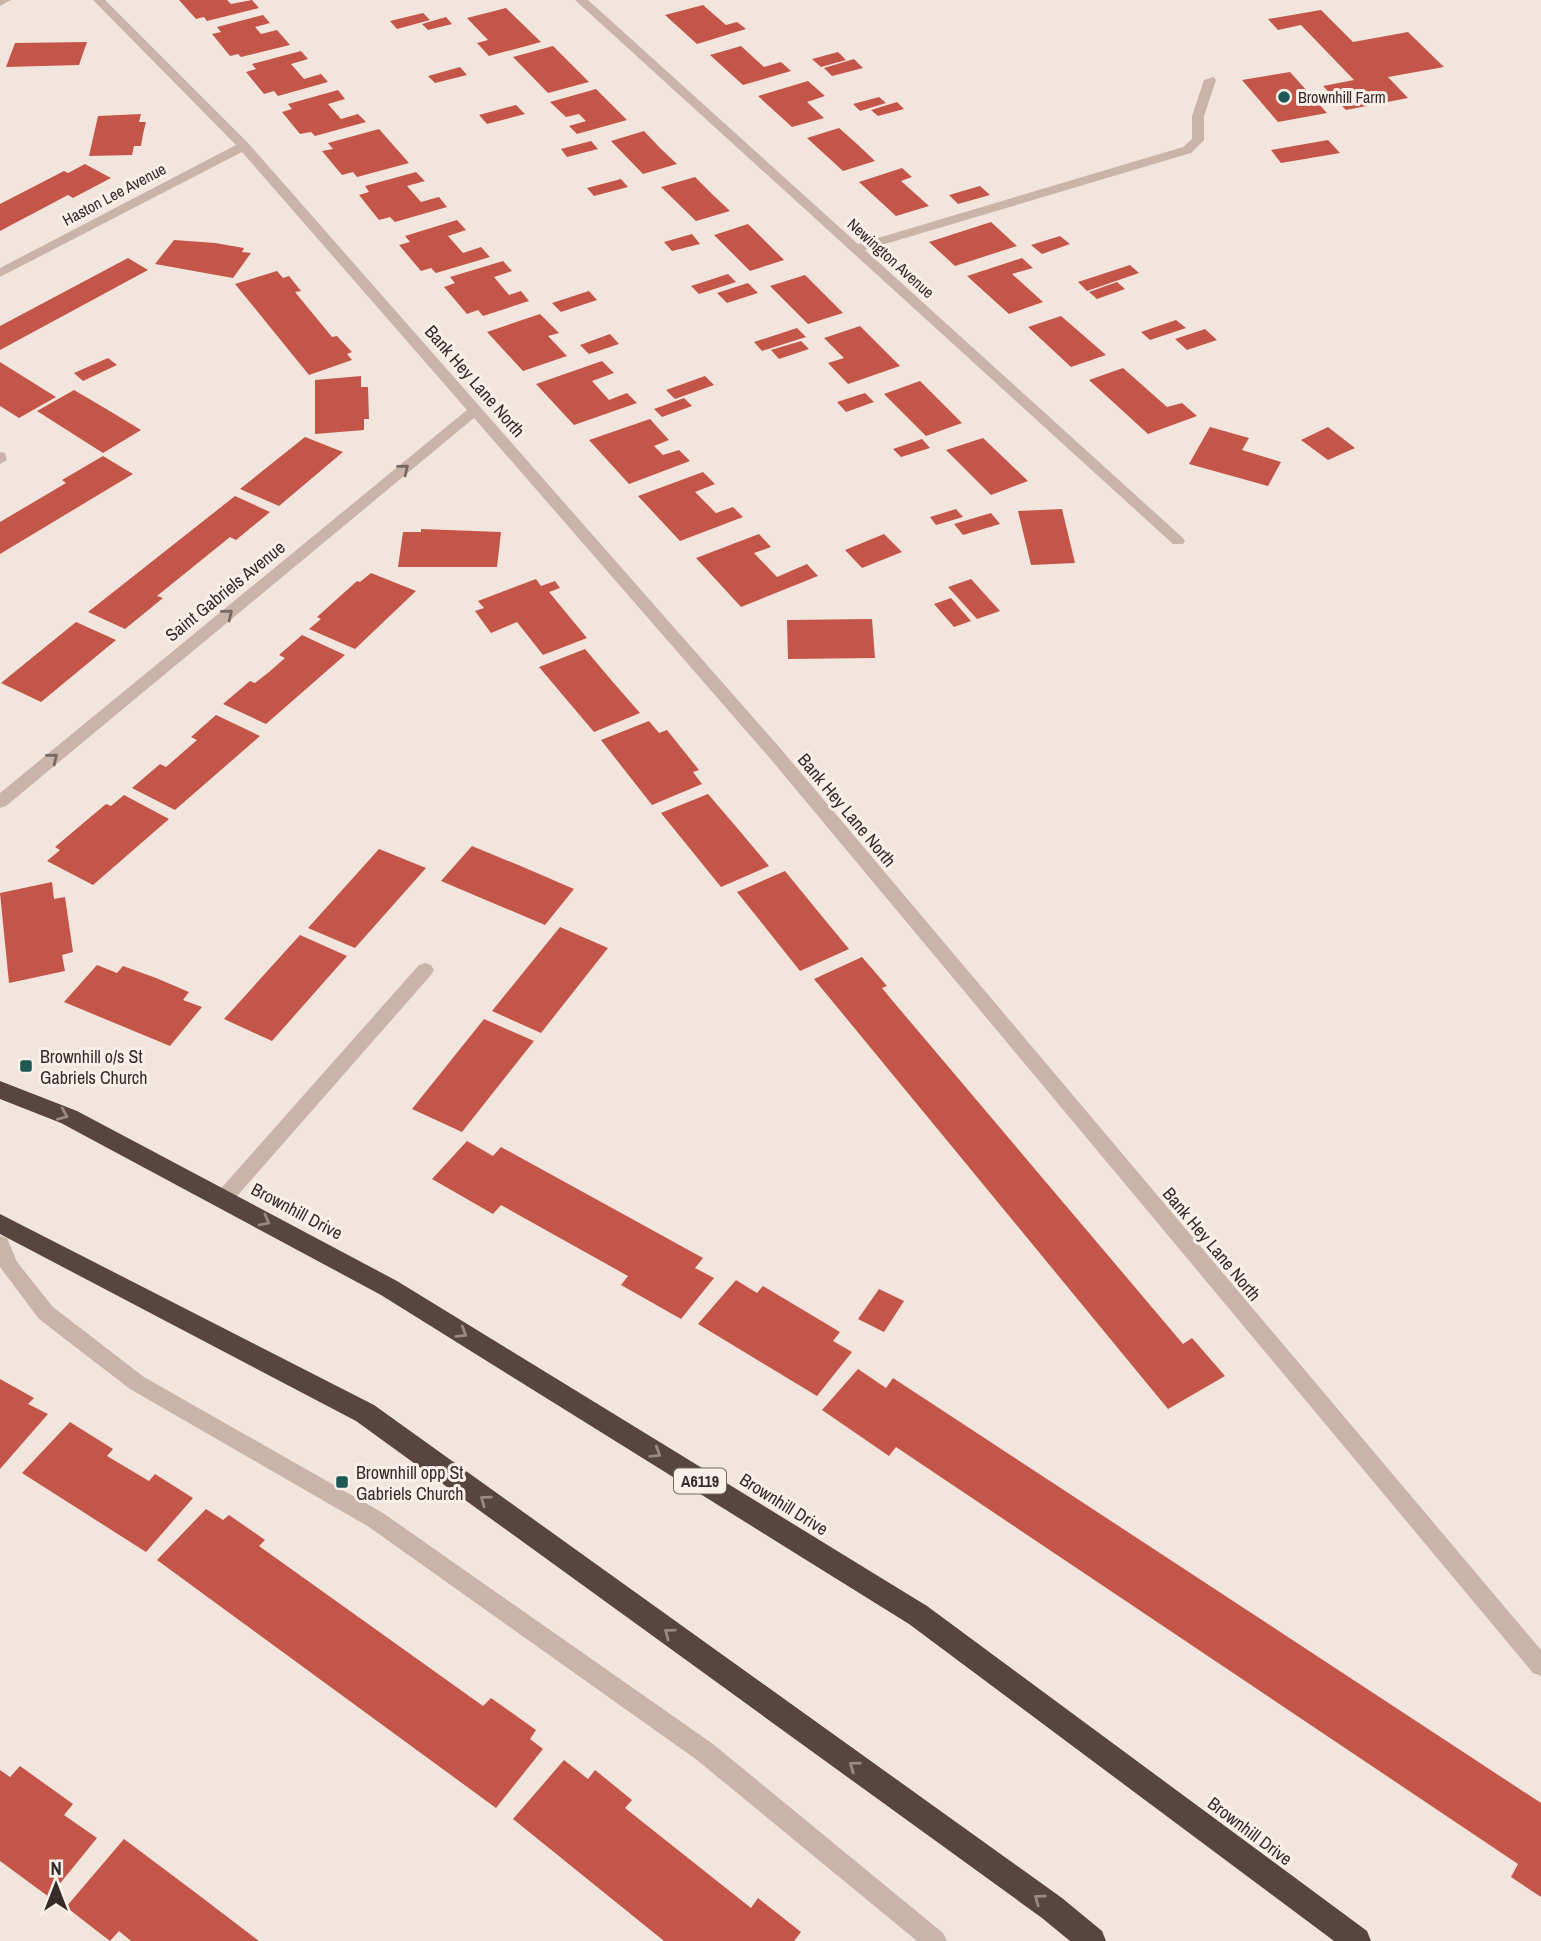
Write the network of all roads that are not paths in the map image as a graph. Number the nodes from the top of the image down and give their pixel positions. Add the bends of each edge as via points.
1 (5, 0) edge
2 (99, 0) edge
3 (582, 0) edge
4 (0, 2) edge
5 (1210, 80) dead end
6 (244, 146) junction
7 (855, 249) junction
8 (0, 273) edge
9 (475, 410) junction
10 (1178, 541) dead end
11 (0, 802) edge
12 (425, 970) dead end
13 (0, 1090) edge
14 (223, 1199) junction
15 (0, 1223) edge
16 (0, 1244) edge
17 (1541, 1666) edge
18 (936, 1941) edge
19 (1092, 1941) edge
20 (1357, 1941) edge

1 - 4 street
2 - 6 street, Bank Hey Lane North
3 - 7 street, Newington Avenue
5 - 7 street via 1198,116 1198,140 1187,150
6 - 8 street, Haston Lee Avenue
6 - 9 street, Bank Hey Lane North
7 - 10 street, Newington Avenue
11 -> 9 street, Saint Gabriels Avenue
9 - 17 street, Bank Hey Lane North via 783,762
12 - 14 street
13 -> 14 highway, Brownhill Drive / A6119 via 69,1117
14 -> 20 highway, Brownhill Drive / A6119 via 389,1288 918,1615
19 -> 15 highway via 365,1413
16 - 18 street via 9,1266 46,1313 137,1382 376,1520 705,1752

